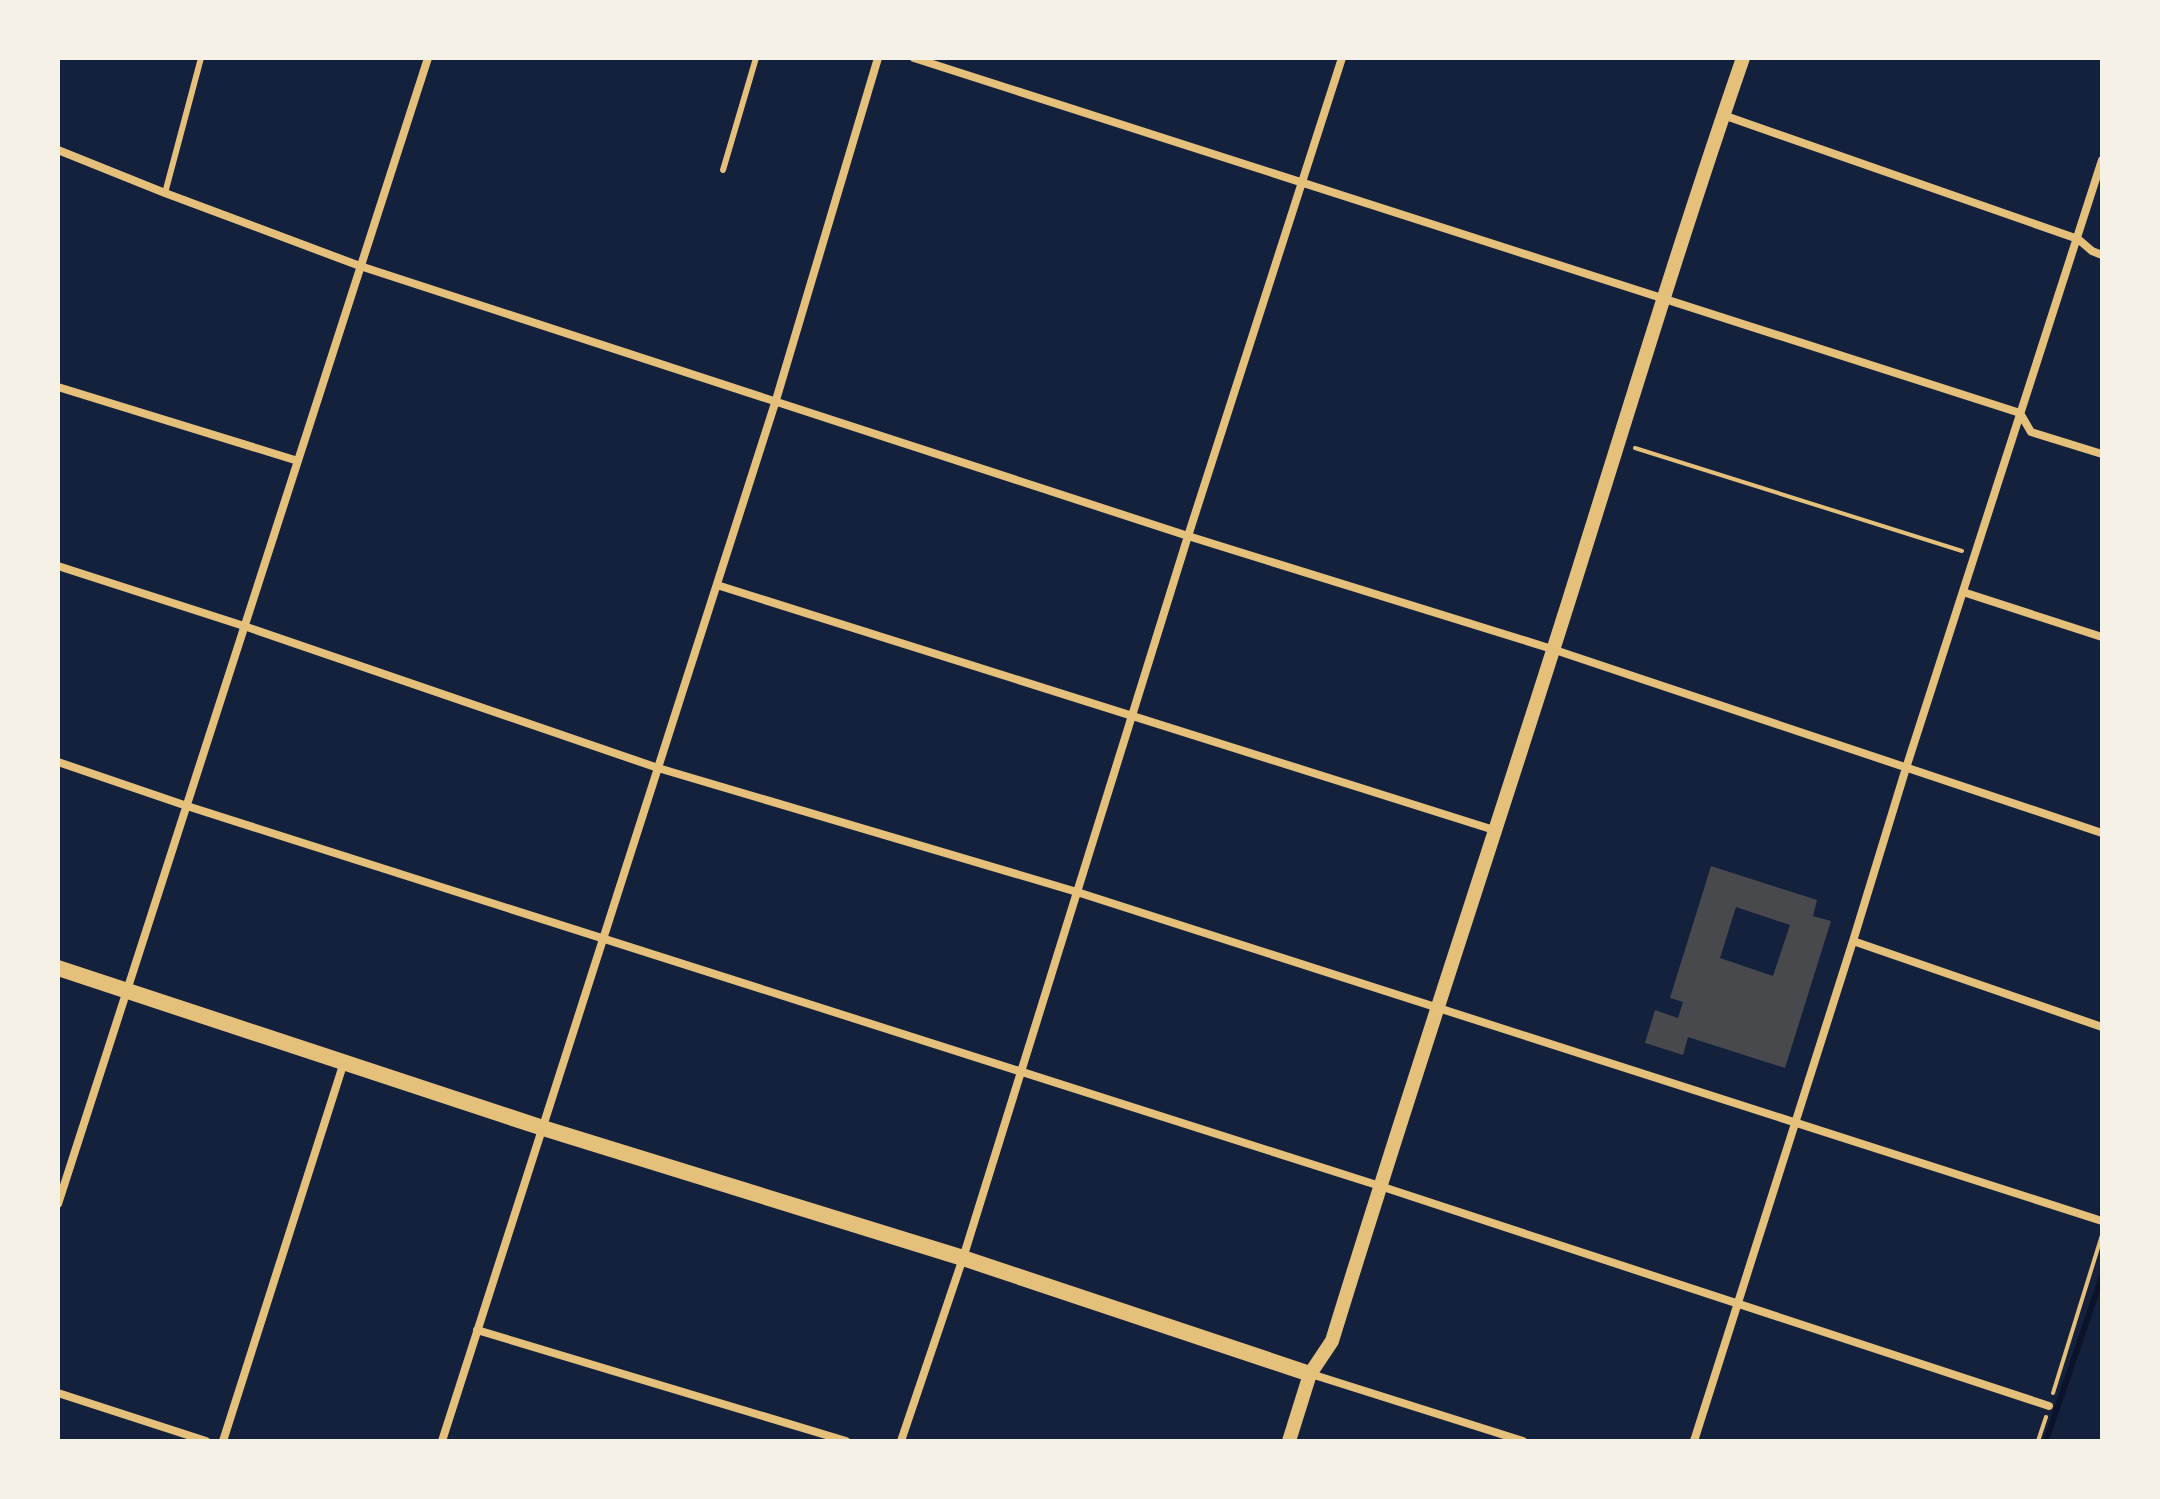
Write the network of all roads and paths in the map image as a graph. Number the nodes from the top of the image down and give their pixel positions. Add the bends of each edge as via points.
1 (201, 58) edge
2 (428, 58) edge
3 (756, 58) edge
4 (878, 58) edge
5 (914, 58) edge
6 (1342, 58) edge
7 (1743, 58) edge
8 (1723, 115) junction
9 (58, 150) edge
10 (2102, 160) edge
11 (723, 170) dead end
12 (1303, 182) junction
13 (165, 193) junction
14 (2078, 239) junction
15 (2102, 255) edge
16 (360, 266) junction
17 (1664, 298) junction
18 (58, 387) edge
19 (776, 400) junction
20 (2020, 413) junction
21 (1617, 442) junction
22 (2102, 454) edge
23 (298, 461) junction
24 (1188, 536) junction
25 (1976, 555) junction
26 (58, 566) edge
27 (717, 585) junction
28 (1963, 592) junction
29 (244, 626) junction
30 (2102, 637) edge
31 (1552, 649) junction
32 (1133, 716) junction
33 (58, 762) edge
34 (658, 768) junction
35 (1906, 768) junction
36 (187, 806) junction
37 (1494, 830) junction
38 (2102, 833) edge
39 (1077, 892) junction
40 (604, 937) junction
41 (1853, 941) junction
42 (58, 968) edge
43 (127, 990) junction
44 (1436, 1009) junction
45 (2102, 1027) edge
46 (344, 1062) junction
47 (1020, 1072) junction
48 (1795, 1122) junction
49 (543, 1128) junction
50 (1380, 1186) junction
51 (58, 1204) edge
52 (2102, 1221) edge
53 (2102, 1235) edge
54 (963, 1258) junction
55 (1738, 1304) junction
56 (477, 1330) junction
57 (1310, 1374) junction
58 (58, 1393) edge
59 (2049, 1406) junction
60 (206, 1441) edge
61 (223, 1441) edge
62 (442, 1441) edge
63 (846, 1441) edge
64 (901, 1441) edge
65 (1289, 1441) edge
66 (1523, 1441) edge
67 (1694, 1441) edge
68 (2038, 1441) edge

1 - 13 lane
2 - 16 street
3 - 11 lane
4 - 19 street
5 - 12 street
6 - 12 street
7 - 8 street
8 - 14 street
8 - 17 street
9 - 13 street
10 - 14 street
12 - 17 street
12 - 24 street
13 - 16 street
14 - 15 street
14 - 20 street
16 - 19 street
16 - 23 street
17 - 20 street
17 - 21 street
18 - 23 street
19 - 24 street
19 - 27 street
20 - 22 street via 2031,432
20 - 25 street
21 - 25 path
21 - 31 street
23 - 29 street
24 - 31 street
24 - 32 street
25 - 28 street
26 - 29 street
27 - 32 street
27 - 34 street
28 - 30 street
28 - 35 street
29 - 34 street
29 - 36 street
31 - 35 street
31 - 37 street
32 - 37 street
32 - 39 street
33 - 36 street
34 - 39 street
34 - 40 street
35 - 38 street
35 - 41 street
36 - 40 street
36 - 43 street
37 - 44 street
39 - 44 street
39 - 47 street
40 - 47 street
40 - 49 street
41 - 45 street
41 - 48 street
42 - 43 main road
43 - 46 main road
43 - 51 street
44 - 48 street
44 - 50 street
46 - 49 main road
46 - 61 street
47 - 50 street
47 - 54 street
48 - 52 street
48 - 55 street
49 - 54 main road
49 - 56 street
50 - 55 street
50 - 57 street via 1332,1341
53 - 59 path
54 - 57 main road
54 - 64 street
55 - 59 street
55 - 67 street
56 - 62 street
56 - 63 street
57 - 65 street
57 - 66 street
58 - 60 street
59 - 68 path

